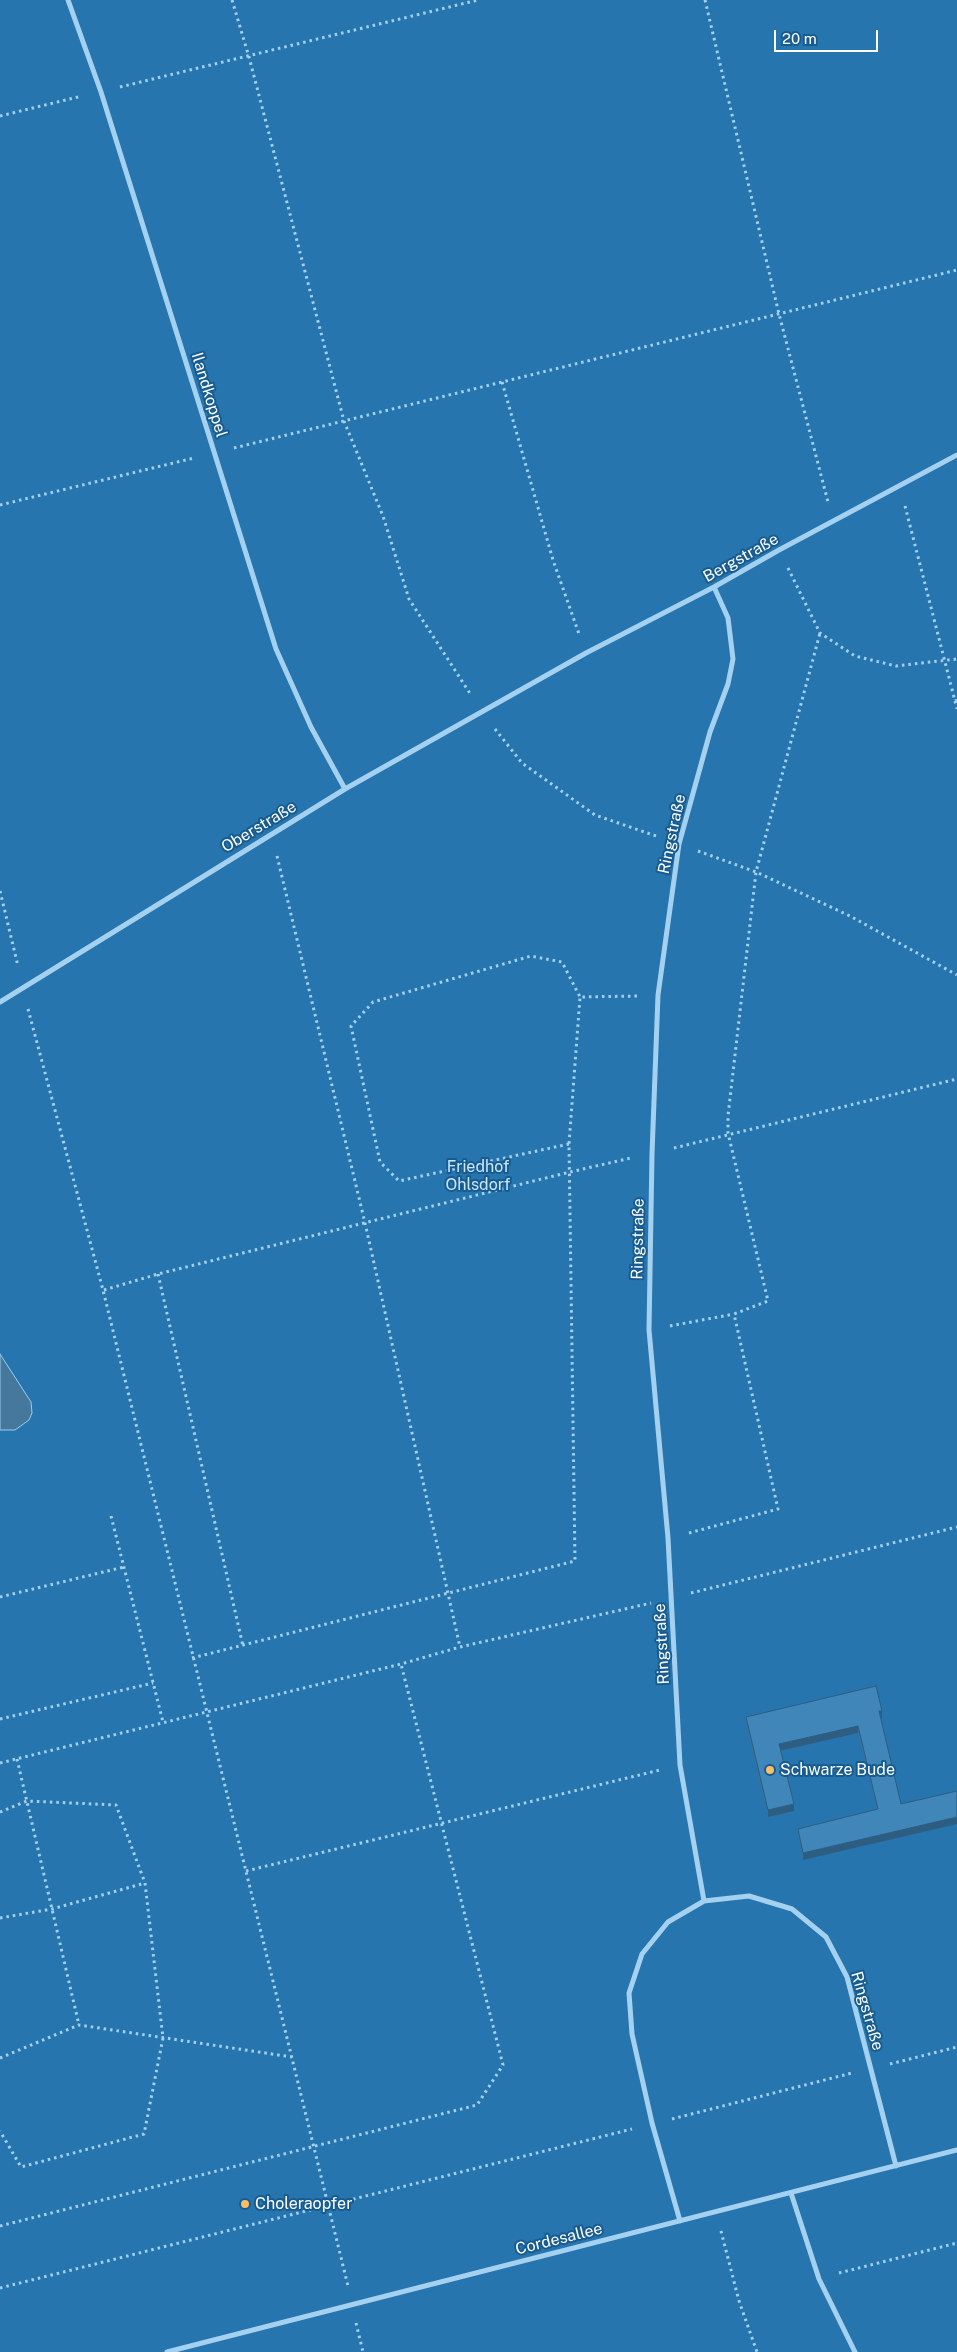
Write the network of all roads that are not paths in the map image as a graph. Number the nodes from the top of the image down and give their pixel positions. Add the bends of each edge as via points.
1 (68, 0) edge
2 (957, 455) edge
3 (714, 587) junction
4 (536, 680) joint
5 (346, 789) junction
6 (0, 1002) edge
7 (704, 1901) junction
8 (957, 2150) edge
9 (896, 2166) junction
10 (791, 2193) junction
11 (680, 2221) junction
12 (167, 2352) edge
13 (855, 2352) edge

1 - 5 street, Ilandkoppel via 276,648 311,727
2 - 3 street, Bergstraße
3 - 4 street, Bergstraße
3 - 7 street, Ringstraße via 728,618 733,659 679,844 658,996 649,1330 668,1538 680,1765
4 - 5 street, Oberstraße via 483,714
5 - 6 street, Oberstraße
7 - 9 street, Ringstraße via 749,1896 792,1908 826,1937 847,1978
7 - 11 street, Ringstraße via 668,1922 642,1954 629,1993 632,2034 652,2123
8 - 9 street, Cordesallee
9 - 10 street, Cordesallee
10 - 11 street, Cordesallee
10 - 13 street via 819,2279
11 - 12 street, Cordesallee

